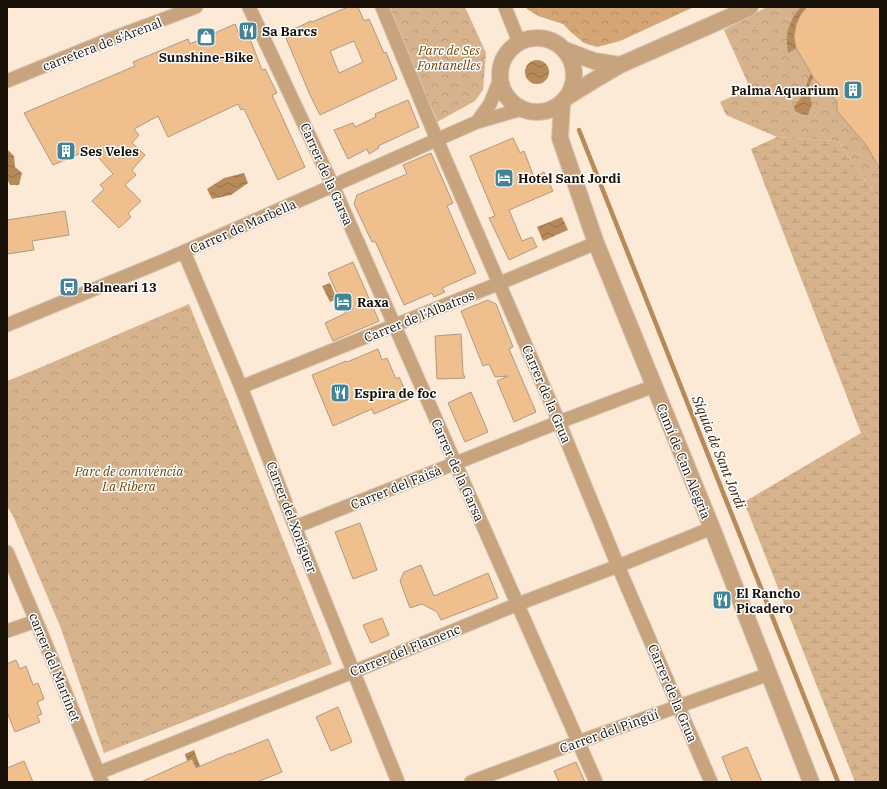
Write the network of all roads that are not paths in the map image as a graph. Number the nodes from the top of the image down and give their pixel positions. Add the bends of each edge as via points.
1 (196, 7) edge
2 (249, 7) edge
3 (382, 7) edge
4 (505, 7) edge
5 (750, 7) edge
6 (519, 42) junction
7 (565, 50) junction
8 (620, 65) junction
9 (500, 79) junction
10 (7, 81) edge
11 (564, 100) junction
12 (525, 110) junction
13 (477, 122) junction
14 (560, 138) junction
15 (437, 140) junction
16 (333, 186) junction
17 (596, 243) junction
18 (184, 252) junction
19 (500, 283) junction
20 (7, 325) edge
21 (394, 325) junction
22 (654, 386) junction
23 (242, 387) junction
24 (559, 422) junction
25 (455, 463) junction
26 (295, 527) junction
27 (712, 528) junction
28 (7, 552) edge
29 (618, 566) junction
30 (518, 604) junction
31 (36, 621) junction
32 (7, 631) edge
33 (353, 672) junction
34 (769, 674) junction
35 (679, 706) junction
36 (578, 742) junction
37 (100, 778) edge
38 (398, 782) edge
39 (471, 782) edge
40 (596, 782) edge
41 (711, 782) edge
42 (811, 782) edge

1 - 10 street, carretera de s'Arenal
2 - 16 street, Carrer de la Garsa
3 - 15 street, Carrer de la Grua
4 - 6 street
5 - 8 street
6 - 7 street via 530,38 542,38
6 - 9 street via 508,52 501,67
7 - 8 street via 594,61
7 - 11 street via 573,67 573,84
8 - 11 street
9 - 12 street via 506,95 514,104
9 - 13 street, Carrer de Marbella via 490,104
11 - 12 street via 545,111
11 - 14 street
12 - 13 street, Carrer de Marbella
12 - 14 street via 547,123
13 - 15 street, Carrer de Marbella
14 - 17 street, Camí de Can Alegria
15 - 16 street, Carrer de Marbella
15 - 19 street, Carrer de la Grua
16 - 18 street, Carrer de Marbella
16 - 21 street, Carrer de la Garsa
17 - 19 street, Carrer de l'Albatros
17 - 22 street, Camí de Can Alegria
18 - 20 street, Carrer de Marbella
18 - 23 street, Carrer del Xoriguer
19 - 21 street, Carrer de l'Albatros
19 - 24 street, Carrer de la Grua
21 - 23 street, Carrer de l'Albatros
21 - 25 street, Carrer de la Garsa
22 - 24 street, Carrer del Faisà
22 - 27 street, Camí de Can Alegria
23 - 26 street, Carrer del Xoriguer
24 - 25 street, Carrer del Faisà
24 - 29 street, Carrer de la Grua
25 - 26 street, Carrer del Faisà
25 - 30 street, Carrer de la Garsa
26 - 33 street, Carrer del Xoriguer
27 - 29 street, Carrer del Flamenc
27 - 34 street, Camí de Can Alegria
28 - 31 street, carrer del Martinet
29 - 30 street, Carrer del Flamenc
29 - 35 street, Carrer de la Grua
30 - 33 street, Carrer del Flamenc
30 - 36 street, Carrer de la Garsa
31 - 32 street
31 - 37 street, carrer del Martinet
33 - 37 street, Carrer del Flamenc
33 - 38 street, Carrer del Xoriguer
34 - 35 street, Carrer del Pingüí
34 - 42 street, Camí de Can Alegria
35 - 36 street, Carrer del Pingüí
35 - 41 street, Carrer de la Grua
36 - 39 street, Carrer del Pingüí
36 - 40 street, Carrer de la Garsa

